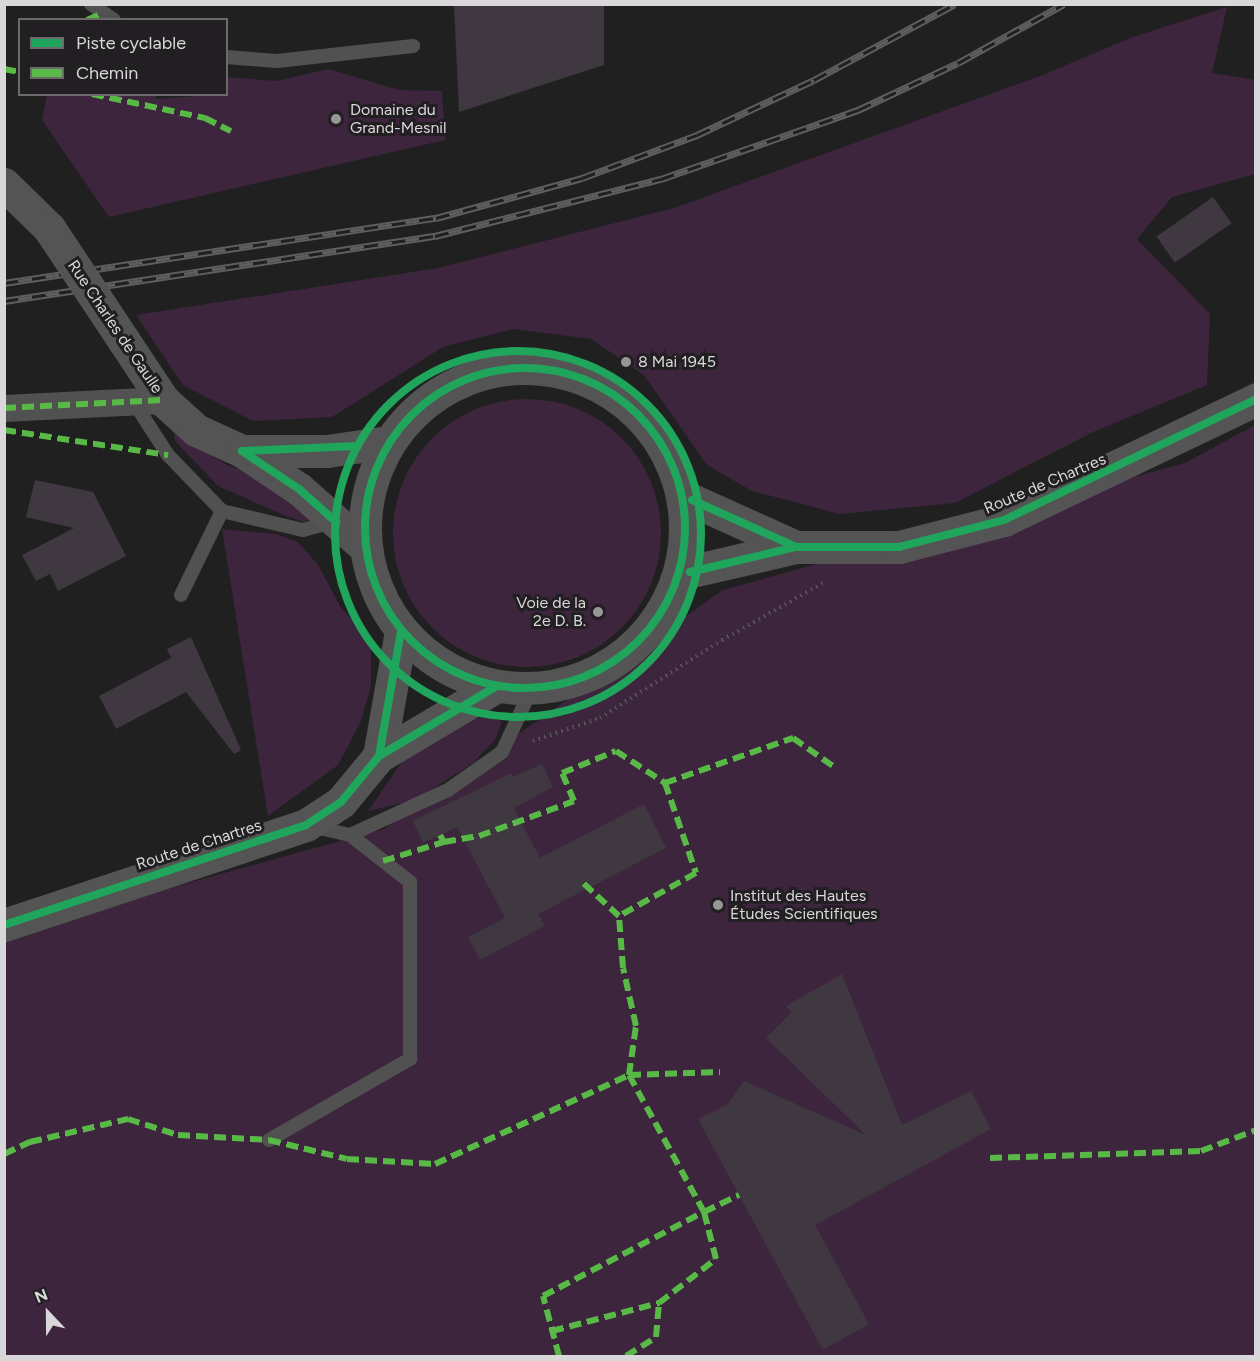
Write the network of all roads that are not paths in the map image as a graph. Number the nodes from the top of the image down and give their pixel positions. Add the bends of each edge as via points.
1 (91, 4) edge
2 (107, 12) edge
3 (414, 46) dead end
4 (228, 57) edge
5 (4, 184) edge
6 (1256, 399) edge
7 (149, 402) junction
8 (4, 408) edge
9 (389, 442) junction
10 (242, 451) junction
11 (682, 496) junction
12 (222, 511) junction
13 (336, 522) junction
14 (365, 547) junction
15 (796, 547) junction
16 (679, 574) junction
17 (181, 595) dead end
18 (401, 630) junction
19 (497, 686) junction
20 (532, 688) junction
21 (379, 756) junction
22 (306, 825) junction
23 (350, 835) junction
24 (4, 925) edge
25 (269, 1140) dead end

1 - 2 lane
3 - 4 lane via 277,61
5 - 7 main road, Rue Charles de Gaulle, bridge via 49,228 124,341
6 - 15 main road, Route de Chartres via 1005,520 899,547
7 - 8 street
7 - 10 main road, Rue Charles de Gaulle
7 - 12 lane via 168,455
9 - 10 main road, Rue Charles de Gaulle via 327,451
9 - 11 main road via 416,409 451,385 491,370 534,367 565,373 613,393 646,421 669,456
9 - 14 main road via 368,492
10 - 13 main road, Rue Charles de Gaulle via 299,489
11 - 15 main road, Route de Chartres
11 - 16 main road via 686,536
12 - 13 lane via 303,530
12 - 17 lane
13 - 14 main road, Rue Charles de Gaulle
14 - 18 main road via 377,591
15 - 16 main road, Route de Chartres
16 - 20 main road via 657,618 624,654 581,678
18 - 19 main road via 428,657 461,675
18 - 21 main road, Route de Chartres
19 - 20 main road
19 - 21 main road, Route de Chartres
20 - 23 lane via 502,752 448,790
21 - 22 main road, Route de Chartres via 341,802
22 - 23 lane
22 - 24 main road, Route de Chartres
23 - 25 lane via 410,882 410,1059

